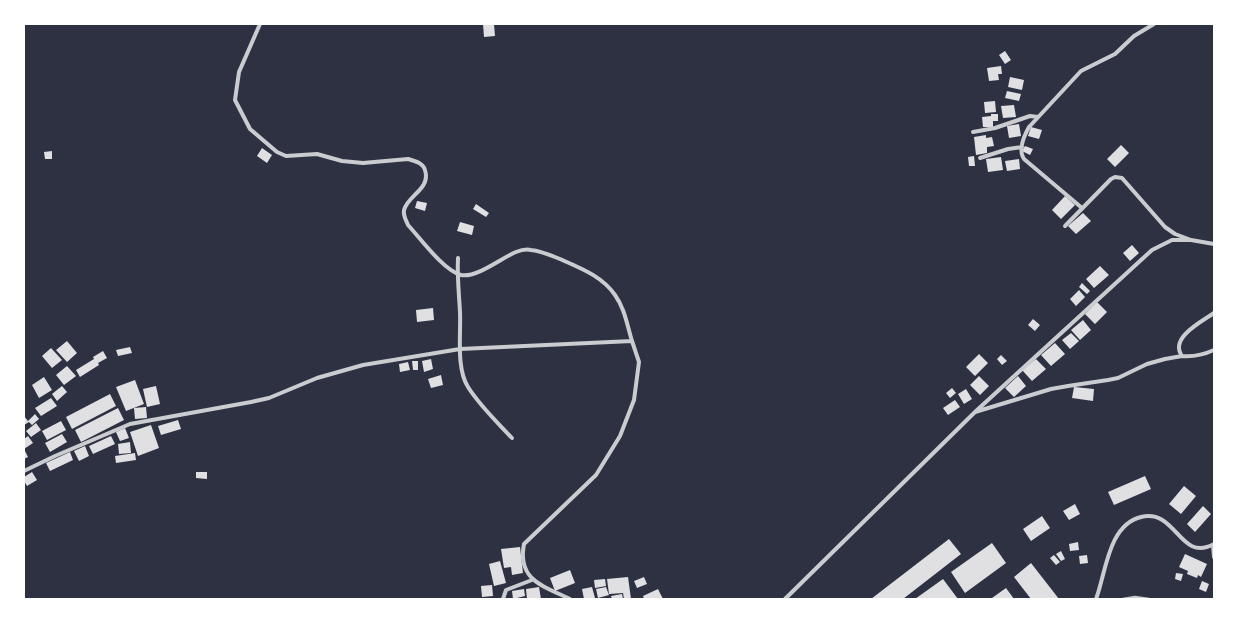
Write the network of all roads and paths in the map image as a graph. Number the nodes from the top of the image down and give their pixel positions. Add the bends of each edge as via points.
1 (260, 24) edge
2 (1154, 24) edge
3 (1038, 117) junction
4 (972, 132) dead end
5 (1022, 147) junction
6 (980, 158) dead end
7 (1082, 208) junction
8 (1065, 226) dead end
9 (1191, 240) junction
10 (1214, 244) edge
11 (458, 258) dead end
12 (457, 274) junction
13 (1214, 313) edge
14 (632, 341) junction
15 (460, 349) junction
16 (1214, 350) edge
17 (1182, 356) junction
18 (975, 412) junction
19 (512, 438) dead end
20 (24, 471) edge
21 (1214, 545) edge
22 (1214, 557) edge
23 (532, 580) junction
24 (503, 599) edge
25 (570, 599) edge
26 (785, 599) edge
27 (1096, 599) edge
28 (1123, 599) edge
29 (1149, 599) edge

1 - 12 street via 239,72 235,100 250,129 277,152 286,156 318,154 342,161 363,163 408,159 421,164 425,169 425,183 406,206 405,218 408,225 442,262
2 - 3 street via 1134,36 1115,54 1081,72
3 - 4 street via 1030,116 995,128
3 - 5 street via 1025,134
5 - 6 street
5 - 7 street via 1021,155 1028,163
7 - 8 street
7 - 9 street via 1111,178 1122,178 1165,227
9 - 10 street
9 - 18 street via 1172,240 1147,254
11 - 12 street
12 - 14 street via 469,275 524,250 543,252 582,269 606,285 621,304
12 - 15 street
13 - 17 street via 1182,338 1178,347
14 - 15 street
14 - 23 street via 639,362 634,400 620,436 596,475 524,544 522,556
15 - 19 street via 460,363 468,386 489,414
15 - 20 street via 363,365 317,378 269,398 130,424
16 - 17 street via 1202,355
17 - 18 street via 1147,364 1113,379 1051,389
18 - 26 street
21 - 22 street
21 - 27 street via 1206,548 1190,546 1159,517 1150,515 1133,519 1124,525 1118,534
23 - 24 street via 506,590
23 - 25 street
28 - 29 lane

